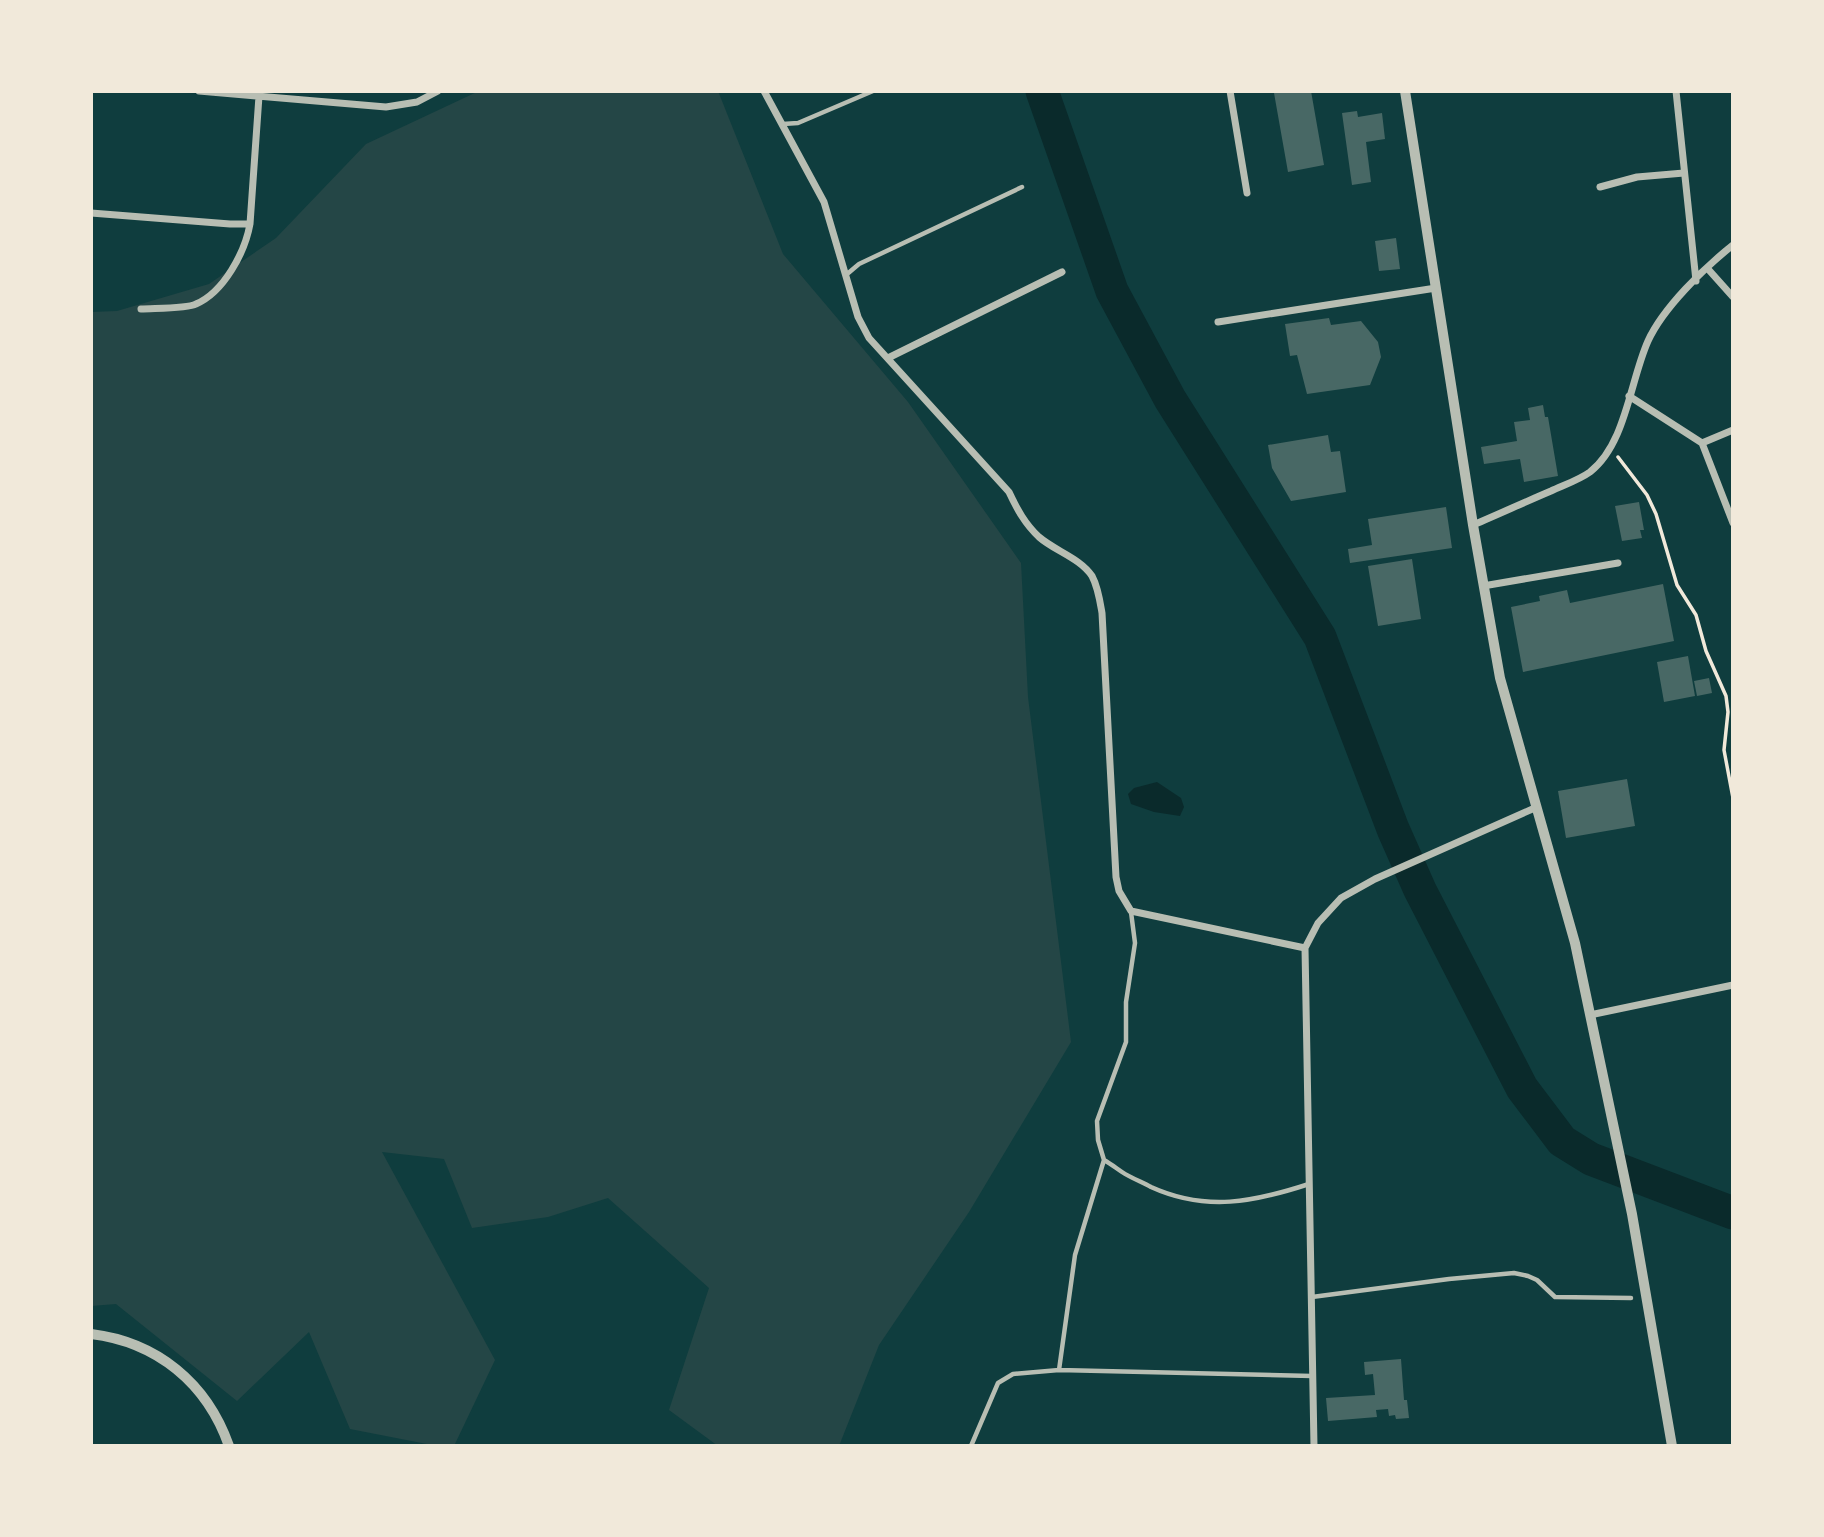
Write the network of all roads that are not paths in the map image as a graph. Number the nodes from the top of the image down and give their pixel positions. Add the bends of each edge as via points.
1 (199, 91) edge
2 (438, 91) edge
3 (764, 91) edge
4 (873, 91) edge
5 (1230, 91) edge
6 (1405, 91) edge
7 (1676, 91) edge
8 (259, 96) junction
9 (782, 125) junction
10 (1684, 173) junction
11 (1022, 187) dead end
12 (1600, 187) dead end
13 (1247, 193) dead end
14 (91, 213) edge
15 (250, 224) junction
16 (1733, 245) edge
17 (1708, 269) junction
18 (1062, 272) dead end
19 (845, 276) junction
20 (1696, 281) junction
21 (1436, 288) junction
22 (1733, 297) edge
23 (141, 309) dead end
24 (1218, 322) dead end
25 (888, 358) junction
26 (1629, 396) junction
27 (1733, 429) edge
28 (1702, 443) junction
29 (1733, 523) edge
30 (1473, 525) junction
31 (1618, 563) dead end
32 (1483, 586) junction
33 (1537, 807) junction
34 (1131, 911) junction
35 (1305, 948) junction
36 (1733, 985) edge
37 (1590, 1015) junction
38 (1104, 1160) junction
39 (1309, 1184) junction
40 (1311, 1297) junction
41 (1630, 1298) dead end
42 (91, 1334) edge
43 (1059, 1370) junction
44 (1313, 1376) junction
45 (229, 1446) edge
46 (971, 1446) edge
47 (1314, 1446) edge
48 (1672, 1446) edge

1 - 8 street
2 - 8 street via 417,102 386,107
3 - 9 street
4 - 9 lane
5 - 13 street
6 - 21 street
7 - 10 street
8 - 15 street
9 - 19 street via 824,202
10 - 12 street via 1637,177
10 - 20 street
11 - 19 lane via 859,264
14 - 15 street
15 - 23 street via 239,258 219,287 196,305
16 - 17 street
17 - 20 street
17 - 22 street
18 - 25 street
19 - 25 street via 869,338
20 - 26 street via 1658,323
21 - 24 street
21 - 30 street
25 - 34 street via 1009,492 1023,520 1091,575 1097,588 1116,877
26 - 28 street
26 - 30 street via 1610,449 1590,471
27 - 28 street
28 - 29 street
30 - 32 street
31 - 32 street
32 - 33 street via 1500,678
33 - 35 street via 1341,898 1318,923
33 - 37 street
34 - 35 street
34 - 38 lane via 1135,932 1126,1042 1097,1121
35 - 39 street
36 - 37 street
37 - 48 street via 1632,1214
38 - 39 lane via 1155,1188 1220,1204
38 - 43 lane via 1075,1255
39 - 40 street
40 - 41 lane via 1514,1273 1536,1280 1555,1297
40 - 44 street
42 - 45 street via 140,1346 184,1374 215,1415
43 - 44 lane
43 - 46 lane via 1004,1377
44 - 47 street

